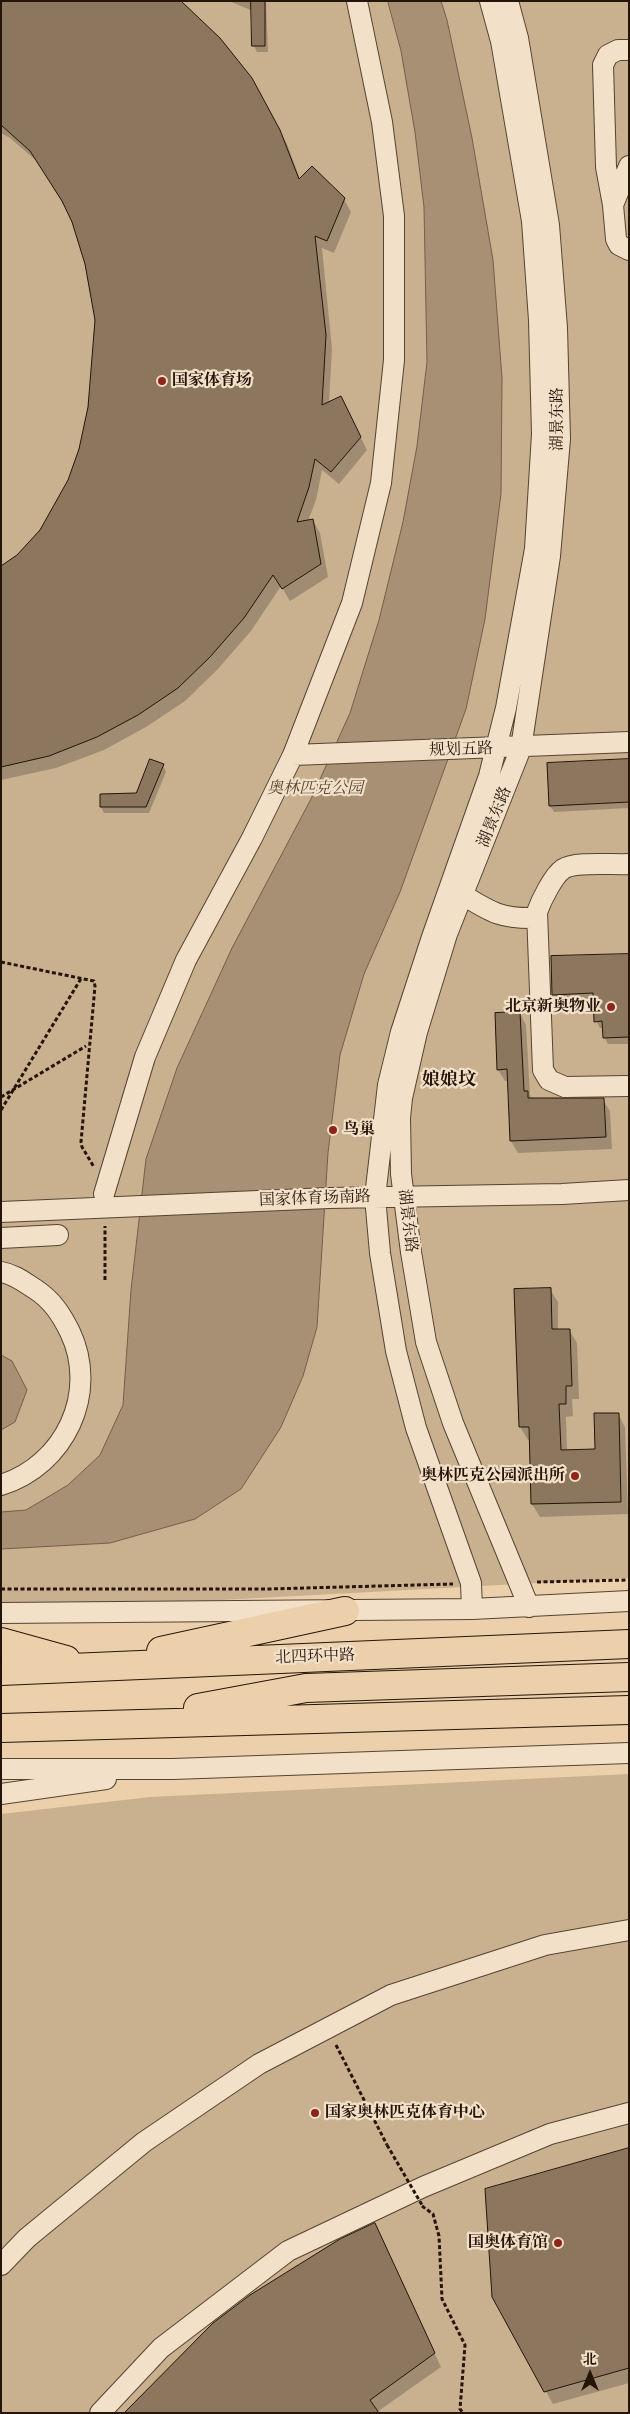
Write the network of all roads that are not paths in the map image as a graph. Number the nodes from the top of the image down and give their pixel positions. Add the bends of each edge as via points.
1 (357, 1) edge
2 (490, 1) edge
3 (508, 1) edge
4 (629, 50) edge
5 (629, 166) edge
6 (613, 205) junction
7 (629, 250) edge
8 (629, 742) edge
9 (521, 748) junction
10 (496, 749) junction
11 (293, 755) junction
12 (629, 864) edge
13 (463, 895) junction
14 (537, 918) junction
15 (629, 1086) edge
16 (629, 1190) edge
17 (404, 1196) junction
18 (374, 1197) junction
19 (104, 1200) junction
20 (1, 1212) edge
21 (58, 1235) dead end
22 (1, 1238) edge
23 (1, 1272) edge
24 (1, 1485) edge
25 (629, 1601) edge
26 (529, 1607) junction
27 (472, 1609) junction
28 (346, 1611) junction
29 (1, 1614) edge
30 (1, 1642) edge
31 (629, 1644) edge
32 (87, 1666) junction
33 (1, 1671) edge
34 (616, 1677) edge
35 (629, 1710) edge
36 (110, 1724) junction
37 (1, 1728) edge
38 (629, 1753) edge
39 (1, 1769) edge
40 (173, 1770) junction
41 (1, 1794) edge
42 (629, 1930) edge
43 (629, 2113) edge
44 (1, 2265) edge
45 (100, 2413) edge

1 - 11 street via 382,122 394,216 394,360 381,483 352,603
2 - 10 street, 湖景东路 via 503,50 532,222 540,320 542,434 535,549
3 - 9 street, 湖景东路 via 518,38 549,225 557,328 560,439 550,556
4 - 6 street via 618,50 608,55 603,64 606,167
5 - 6 street
6 - 7 street via 616,239 619,245
8 - 9 street, 规划五路
9 - 10 street, 规划五路
9 - 13 street, 湖景东路
10 - 11 street, 规划五路
10 - 18 street, 湖景东路 via 478,811 401,1032 388,1085
11 - 19 street via 186,960 145,1057
12 - 14 street via 563,869 541,898
13 - 14 street via 494,914 515,919
13 - 17 street, 湖景东路 via 447,934 417,1032 402,1098 401,1174
14 - 15 street via 543,1070 549,1080 564,1087
16 - 17 street, 国家体育场南路
17 - 18 street, 国家体育场南路
17 - 26 street, 湖景东路 via 426,1342 452,1423
18 - 19 street, 国家体育场南路 via 131,1206
18 - 27 street, 湖景东路 via 396,1351 416,1428 471,1584
19 - 20 street, 国家体育场南路
21 - 22 street
23 - 24 street via 12,1274 50,1298 76,1344 82,1373 79,1404 68,1431 49,1456 19,1479
25 - 26 street
26 - 27 street
27 - 28 street
28 - 29 street
28 - 32 highway
30 - 32 highway
31 - 32 highway, 北四环中路
32 - 33 highway, 北四环中路
34 - 36 highway via 306,1688
35 - 36 highway
36 - 37 highway
38 - 40 street
39 - 40 street
40 - 41 street
42 - 44 street via 545,1945 400,1992 259,2064 144,2142 27,2238
43 - 45 street via 550,2134 423,2186 288,2251 162,2348

